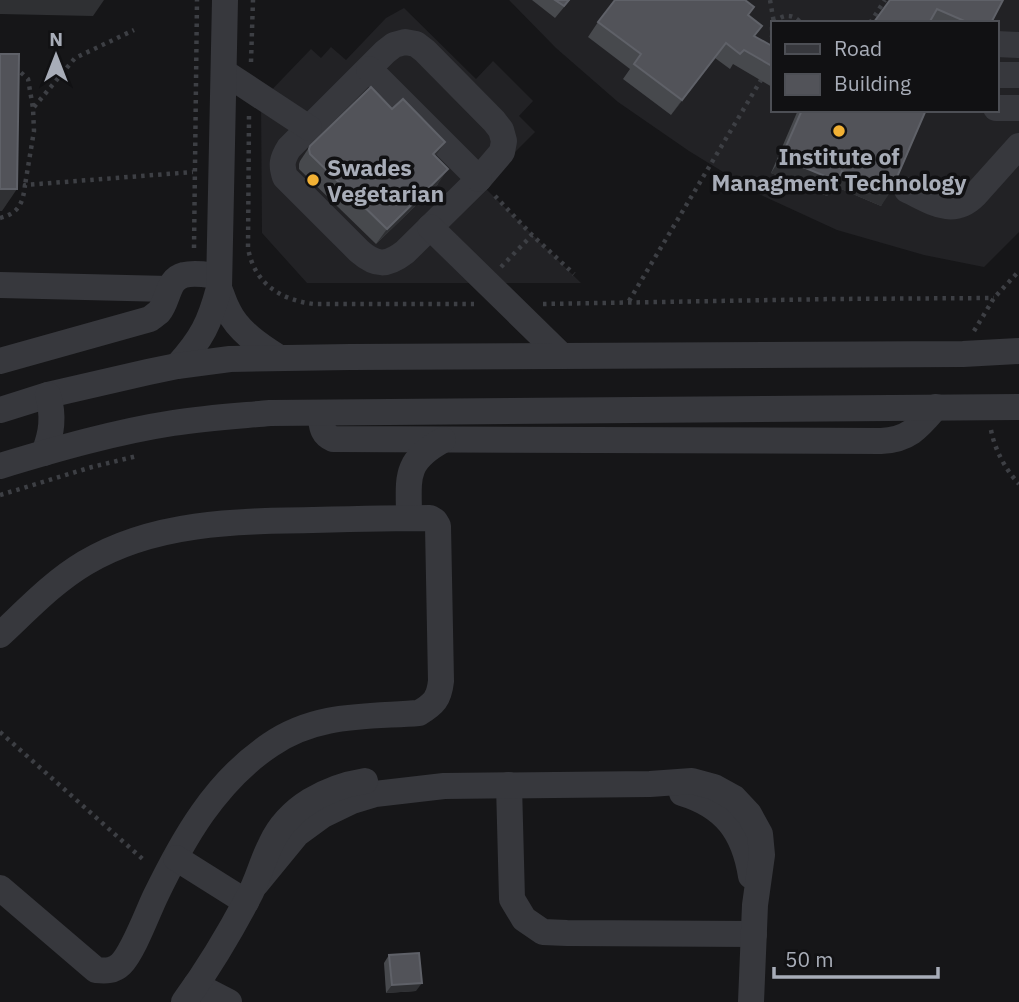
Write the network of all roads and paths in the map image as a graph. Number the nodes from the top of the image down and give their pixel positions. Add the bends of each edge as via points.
1 (225, 0) edge
2 (253, 0) edge
3 (771, 0) edge
4 (885, 0) edge
5 (773, 21) edge
6 (776, 21) edge
7 (798, 21) edge
8 (871, 21) edge
9 (134, 30) dead end
10 (998, 44) edge
11 (1019, 45) edge
12 (9, 67) edge
13 (369, 69) junction
14 (224, 72) junction
15 (998, 75) edge
16 (1019, 75) edge
17 (761, 80) edge
18 (250, 89) junction
19 (33, 108) junction
20 (998, 108) edge
21 (1019, 108) edge
22 (309, 128) junction
23 (1019, 146) edge
24 (249, 169) junction
25 (222, 170) junction
26 (479, 178) junction
27 (25, 185) junction
28 (907, 190) dead end
29 (0, 218) edge
30 (430, 227) junction
31 (532, 235) junction
32 (1019, 271) edge
33 (574, 274) dead end
34 (219, 281) junction
35 (486, 282) junction
36 (0, 285) edge
37 (62, 286) junction
38 (169, 289) junction
39 (994, 298) junction
40 (629, 302) junction
41 (509, 304) junction
42 (0, 305) edge
43 (1019, 351) edge
44 (963, 354) junction
45 (562, 356) junction
46 (278, 358) junction
47 (0, 361) edge
48 (177, 366) junction
49 (48, 395) junction
50 (936, 407) junction
51 (977, 407) junction
52 (1019, 407) edge
53 (0, 410) edge
54 (320, 413) junction
55 (377, 440) junction
56 (443, 440) junction
57 (44, 453) junction
58 (143, 455) dead end
59 (0, 467) edge
60 (409, 474) junction
61 (1019, 484) edge
62 (0, 495) edge
63 (409, 519) junction
64 (0, 635) edge
65 (0, 732) edge
66 (509, 785) junction
67 (170, 869) junction
68 (0, 888) edge
69 (251, 893) junction
70 (754, 934) junction
71 (190, 993) edge
72 (229, 1002) edge
73 (751, 1002) edge

1 - 14 street
2 - 18 path
3 - 5 path
4 - 8 path
6 - 7 path via 785,15
9 - 19 path via 75,58
10 - 11 street
12 - 19 path via 28,79
13 - 22 street
13 - 26 street
13 - 26 street via 394,45 416,44 425,51 501,130 502,152
14 - 18 street
14 - 25 street
15 - 16 street
17 - 40 path
18 - 22 street
18 - 24 path
19 - 27 path
20 - 21 street
22 - 30 street via 283,157 285,177 369,260 395,260
23 - 28 street via 968,203 958,207 948,208
24 - 25 path
24 - 41 path via 250,258 259,277 287,299 314,304
25 - 27 path
25 - 34 street
26 - 30 street
26 - 31 path
27 - 29 path via 23,203
30 - 35 street
31 - 33 path
31 - 35 path
32 - 39 path
34 - 38 street via 186,274
34 - 46 street via 228,311 259,345
34 - 48 street via 205,331
35 - 41 street
36 - 37 street
37 - 38 street
37 - 42 street
38 - 47 street via 158,313 150,319
39 - 40 path
39 - 44 path
40 - 41 path
41 - 45 street
43 - 44 street
44 - 45 street
45 - 46 street
46 - 48 street
48 - 49 street
49 - 53 street
49 - 57 street via 51,430
50 - 51 street
50 - 54 street
50 - 56 street via 912,432 892,441
51 - 52 street
51 - 61 path via 977,426 990,427 1010,475
54 - 55 street via 322,430 333,439
54 - 57 street via 170,424
55 - 56 street
55 - 60 street
56 - 60 street via 423,454
57 - 59 street
58 - 62 path
60 - 63 street
63 - 64 street via 241,522 151,536 86,562
63 - 67 street via 430,519 438,526 441,681 431,706 419,713 322,721 270,745 210,800
65 - 67 path
66 - 69 street via 370,780 325,792 304,804 273,840
66 - 70 street via 512,899 524,919 543,932
66 - 70 street via 692,781 734,798 760,834
67 - 68 street via 127,955 120,966 109,971 96,970
67 - 69 street
69 - 71 street
70 - 73 street
71 - 72 street

